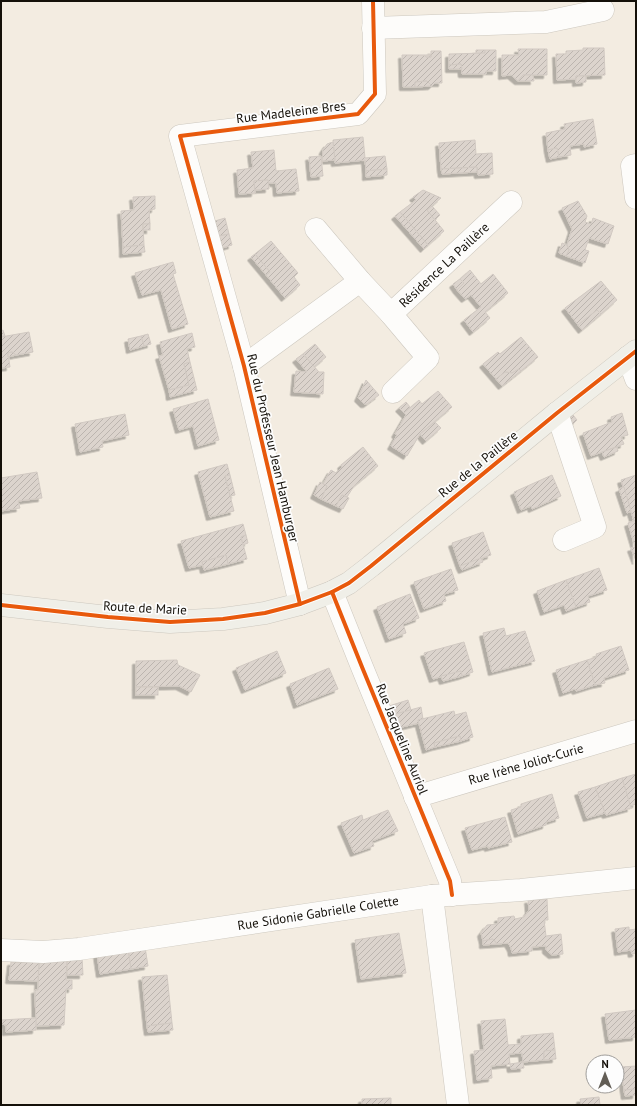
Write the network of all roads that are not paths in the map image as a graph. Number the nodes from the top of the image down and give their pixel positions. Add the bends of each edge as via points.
1 (373, 1) edge
2 (603, 10) dead end
3 (373, 28) junction
4 (180, 136) joint
5 (636, 165) edge
6 (636, 198) edge
7 (511, 202) dead end
8 (316, 229) dead end
9 (360, 282) junction
10 (392, 314) junction
11 (632, 354) edge
12 (244, 366) junction
13 (636, 379) edge
14 (393, 392) dead end
15 (557, 413) junction
16 (564, 540) dead end
17 (332, 592) junction
18 (300, 604) junction
19 (1, 605) edge
20 (636, 731) edge
21 (415, 797) junction
22 (636, 878) edge
23 (442, 895) junction
24 (1, 950) edge
25 (458, 1105) edge

1 - 3 street, Rue Madeleine Bres
2 - 3 street via 546,22
3 - 4 street, Rue Madeleine Bres via 374,94 358,114
4 - 12 street, Rue du Professeur Jean Hamburger
5 - 6 street via 632,166
7 - 10 street, Résidence La Paillère
8 - 9 street, Résidence La Paillère
9 - 10 street, Résidence La Paillère
9 - 12 street
10 - 14 street via 428,358
11 - 13 street
11 - 15 street, Rue de la Paillère
12 - 18 street, Rue du Professeur Jean Hamburger
15 - 16 street via 595,527
15 - 17 street, Rue de la Paillère via 371,566
17 - 18 street, Route de Marie
17 - 21 street, Rue Jacqueline Auriol
18 - 19 street, Route de Marie via 223,619 170,622
20 - 21 street, Rue Irène Joliot-Curie
21 - 23 street, Rue Jacqueline Auriol via 450,881
22 - 23 street, Rue Sidonie Gabrielle Colette
23 - 24 street, Rue Sidonie Gabrielle Colette via 79,949 43,952
23 - 25 street, Rue Jacqueline Auriol

